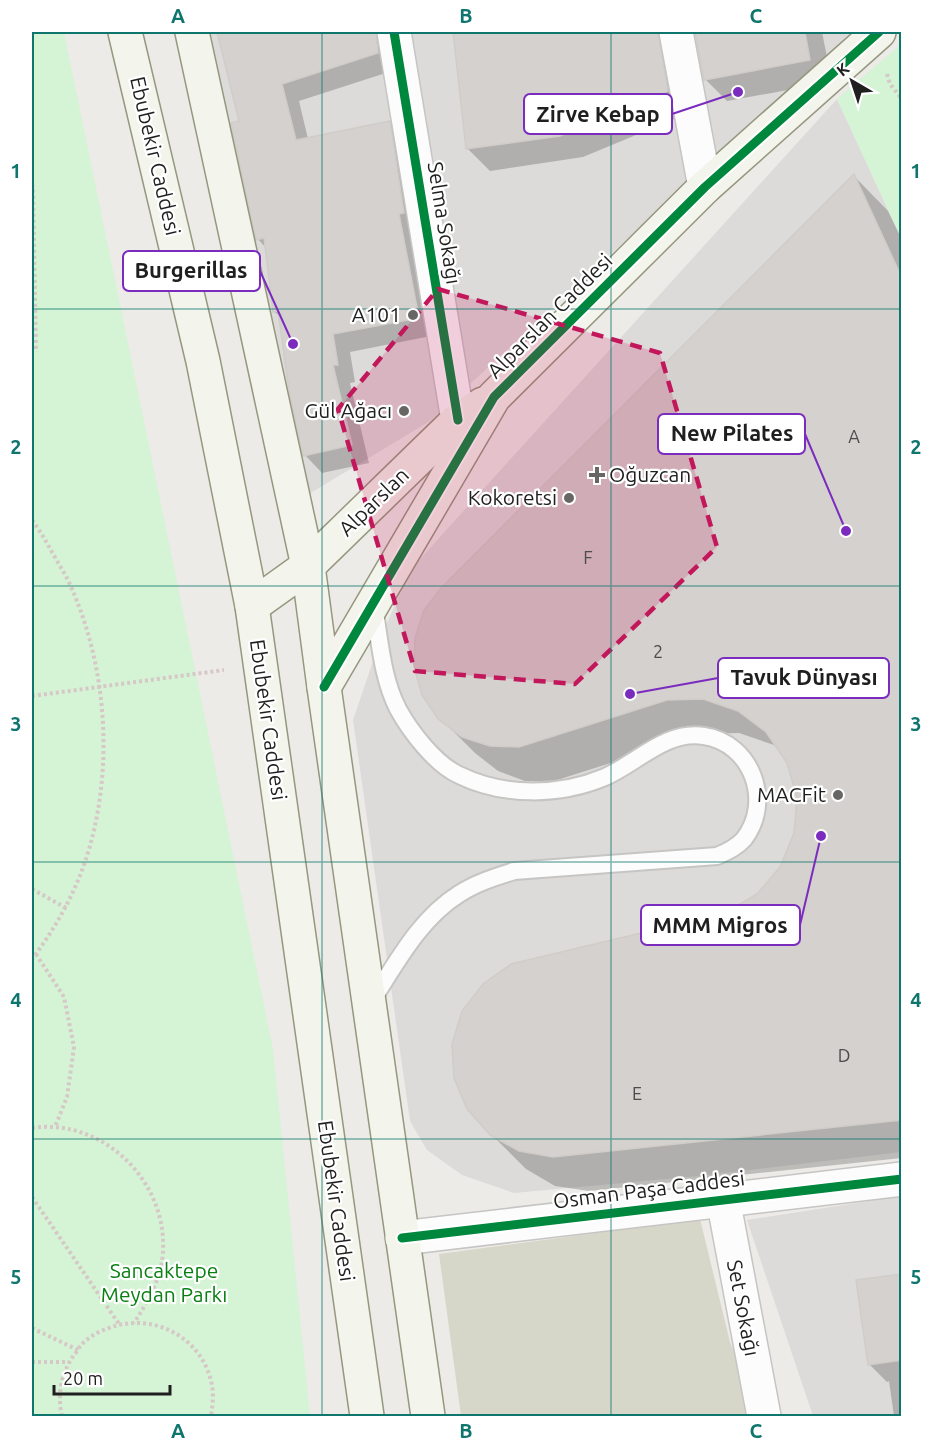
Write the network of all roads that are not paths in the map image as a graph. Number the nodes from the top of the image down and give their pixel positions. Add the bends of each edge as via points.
1 (125, 32) edge
2 (192, 32) edge
3 (394, 32) edge
4 (676, 32) edge
5 (879, 32) edge
6 (705, 188) junction
7 (494, 397) junction
8 (458, 420) junction
9 (308, 566) junction
10 (373, 604) junction
11 (252, 606) junction
12 (324, 687) junction
13 (369, 1005) junction
14 (902, 1179) edge
15 (723, 1199) junction
16 (402, 1238) junction
17 (367, 1416) edge
18 (428, 1416) edge
19 (764, 1416) edge

1 - 11 main road, Ebubekir Caddesi via 203,361
2 - 9 main road
3 - 8 street, Selma Sokağı
4 - 6 street
5 - 6 main road, Alparslan Caddesi
6 - 7 main road, Alparslan Caddesi
7 - 8 main road, Alparslan
7 - 10 main road, Alparslan Caddesi
8 - 9 main road, Alparslan
9 - 11 main road, Alparslan
9 - 12 main road
10 - 12 main road, Alparslan Caddesi
10 - 13 lane via 387,681 398,708 433,756 457,775 507,789 558,790 607,776 672,739 705,736 735,750 754,778 758,794 752,827 731,850 717,856 514,871 458,894 425,923
11 - 17 main road, Ebubekir Caddesi
12 - 13 main road
13 - 16 main road
14 - 15 street, Osman Paşa Caddesi
15 - 16 street, Osman Paşa Caddesi
15 - 19 street, Set Sokağı
16 - 18 main road

